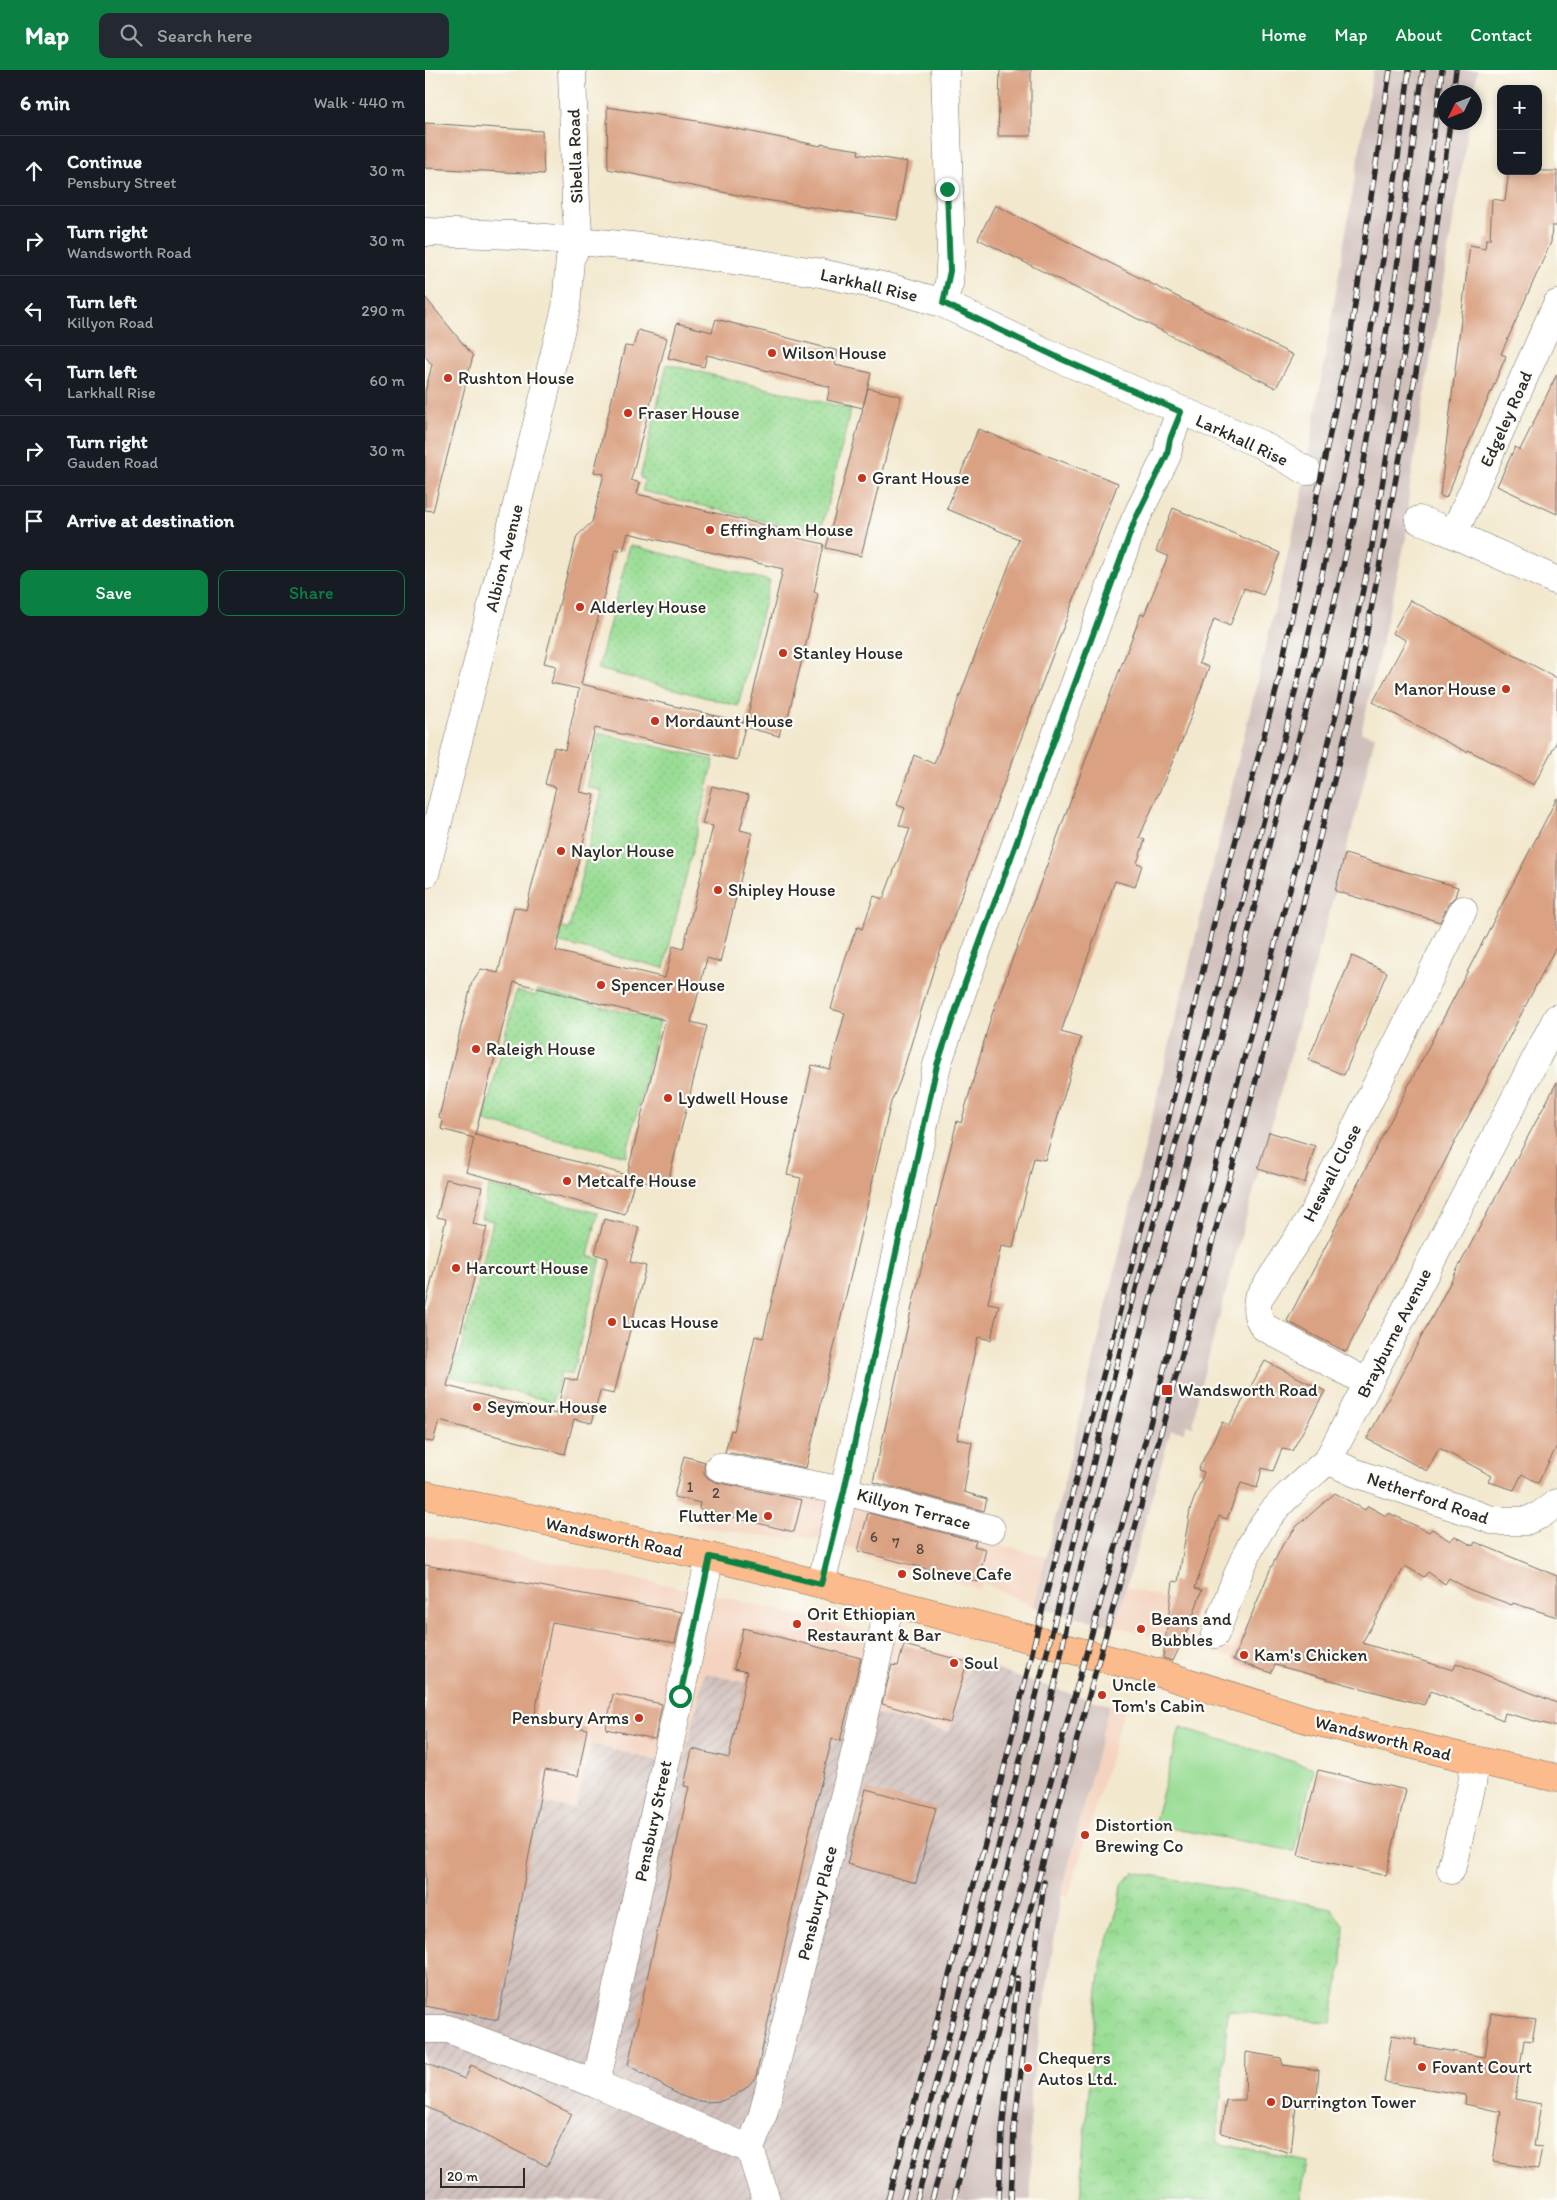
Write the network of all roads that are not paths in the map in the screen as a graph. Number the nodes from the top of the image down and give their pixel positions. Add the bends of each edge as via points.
1 (572, 70) edge
2 (945, 70) edge
3 (425, 232) edge
4 (579, 242) junction
5 (943, 303) junction
6 (1557, 304) edge
7 (1181, 412) junction
8 (1307, 471) dead end
9 (1419, 520) dead end
10 (1454, 534) junction
11 (1557, 581) edge
12 (429, 841) edge
13 (425, 874) edge
14 (1463, 910) dead end
15 (1557, 1018) edge
16 (1369, 1383) junction
17 (1328, 1460) junction
18 (719, 1467) dead end
19 (844, 1491) junction
20 (425, 1494) edge
21 (1557, 1503) edge
22 (991, 1529) dead end
23 (710, 1557) junction
24 (821, 1584) junction
25 (890, 1603) junction
26 (1215, 1634) dead end
27 (1475, 1760) junction
28 (1557, 1778) edge
29 (1451, 1870) dead end
30 (425, 2029) edge
31 (596, 2084) junction
32 (750, 2149) junction
33 (766, 2200) edge

1 - 4 street, Sibella Road
2 - 5 street via 951,250 949,284
3 - 4 street, Larkhall Rise
4 - 5 street, Larkhall Rise via 642,247 816,272
4 - 12 street, Albion Avenue via 570,259 566,308
5 - 7 street, Larkhall Rise
6 - 10 street, Edgeley Road
7 - 8 street, Larkhall Rise via 1266,447
7 - 19 street via 1167,455 1135,520 940,1056
9 - 10 street
10 - 11 street
12 - 13 street, Albion Avenue
14 - 16 street, Heswall Close via 1311,1218 1257,1305 1258,1319 1265,1326
15 - 16 street, Brayburne Avenue
16 - 17 street, Brayburne Avenue
17 - 21 street, Netherford Road via 1353,1472 1495,1521 1526,1521
17 - 26 street, Brayburne Avenue via 1300,1483 1263,1524
18 - 19 street, Killyon Terrace
19 - 22 street, Killyon Terrace
19 - 24 street
20 - 23 main road, Wandsworth Road
23 - 24 main road, Wandsworth Road
23 - 31 street, Pensbury Street
24 - 25 main road, Wandsworth Road
25 - 27 main road, Wandsworth Road via 1139,1667 1309,1720
25 - 32 street, Pensbury Place via 766,2104
27 - 28 main road, Wandsworth Road
27 - 29 street
30 - 31 street via 448,2029
31 - 32 street
32 - 33 street

